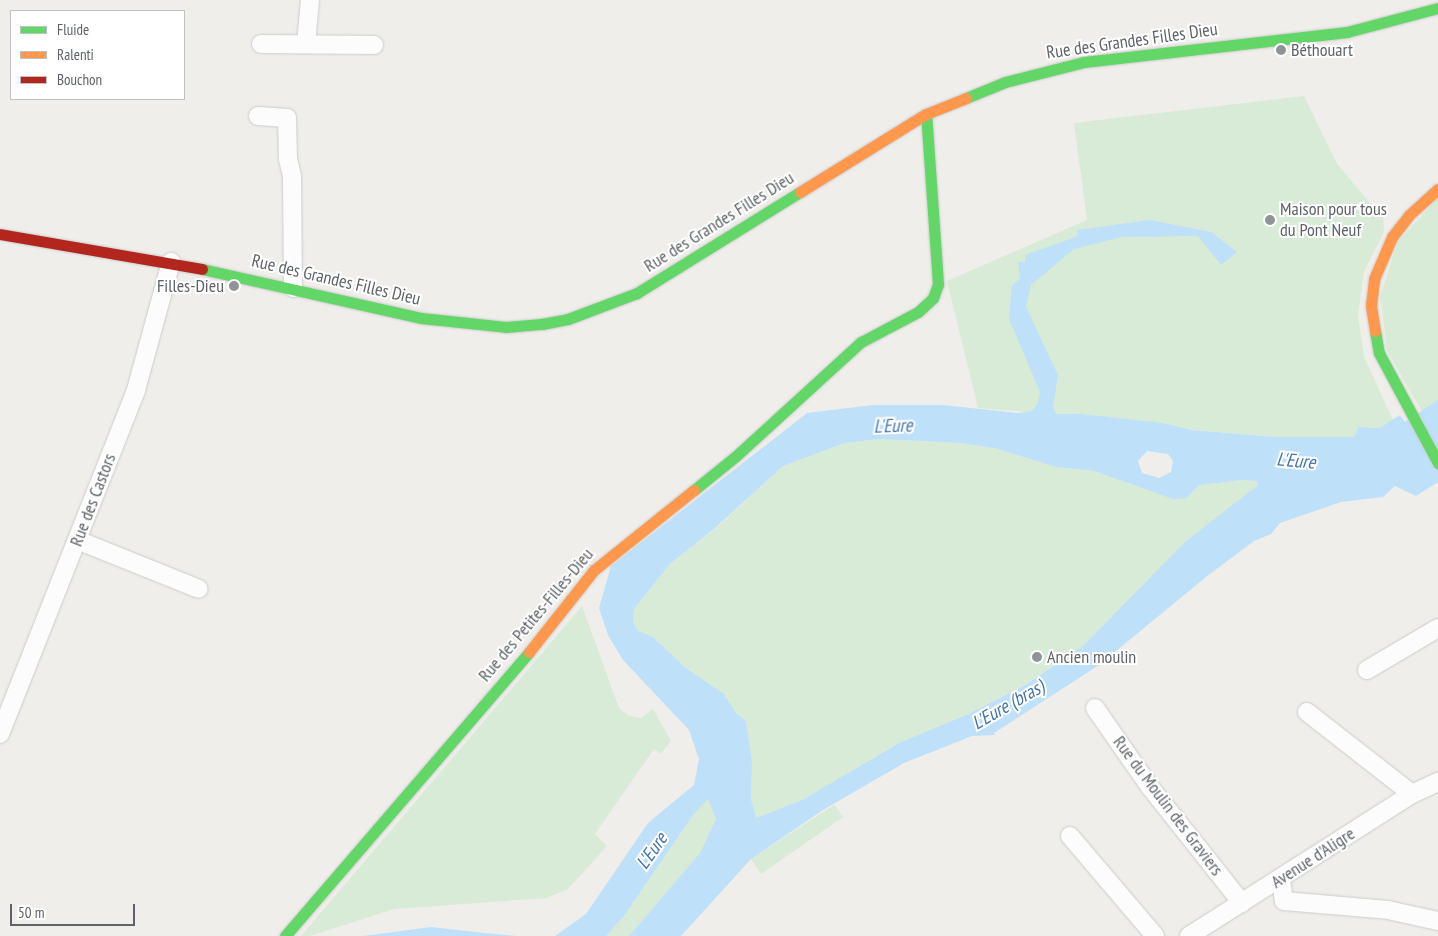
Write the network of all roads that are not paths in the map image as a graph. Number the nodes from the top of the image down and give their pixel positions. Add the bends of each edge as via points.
1 (310, 0) edge
2 (1438, 8) edge
3 (261, 44) dead end
4 (306, 44) junction
5 (374, 45) dead end
6 (926, 114) junction
7 (258, 116) dead end
8 (1438, 189) edge
9 (0, 234) edge
10 (172, 262) junction
11 (293, 288) junction
12 (1438, 463) edge
13 (77, 540) junction
14 (199, 589) dead end
15 (1438, 628) edge
16 (1367, 670) dead end
17 (1095, 708) dead end
18 (1307, 712) dead end
19 (0, 734) edge
20 (1438, 782) edge
21 (1412, 794) junction
22 (1070, 836) dead end
23 (1281, 880) junction
24 (1242, 902) junction
25 (1438, 921) edge
26 (285, 936) edge
27 (1155, 936) edge
28 (1189, 936) edge

1 - 4 street
2 - 6 main road, Rue des Grandes Filles Dieu via 1347,32 1061,66 1005,82
3 - 4 street
4 - 5 street
6 - 11 main road, Rue des Grandes Filles Dieu via 637,293 568,319 506,328 422,318
6 - 26 main road, Rue des Petites-Filles-Dieu via 938,284 933,298 918,312 861,342 736,456 594,570 537,643
7 - 11 street via 287,118 292,177
8 - 12 main road via 1409,215 1392,237 1374,279 1371,305 1379,353
9 - 10 main road, Rue des Grandes Filles Dieu via 38,243
10 - 11 main road, Rue des Grandes Filles Dieu
10 - 13 street, Rue des Castors via 136,390
13 - 14 street
13 - 19 street, Rue des Castors
15 - 16 street
17 - 24 street, Rue du Moulin des Graviers via 1150,787
18 - 21 street
20 - 21 street, Avenue d'Aligre
21 - 23 street, Avenue d'Aligre
22 - 27 street
23 - 24 street, Avenue d'Aligre
23 - 25 street via 1284,902 1388,910
24 - 28 street, Avenue d'Aligre

